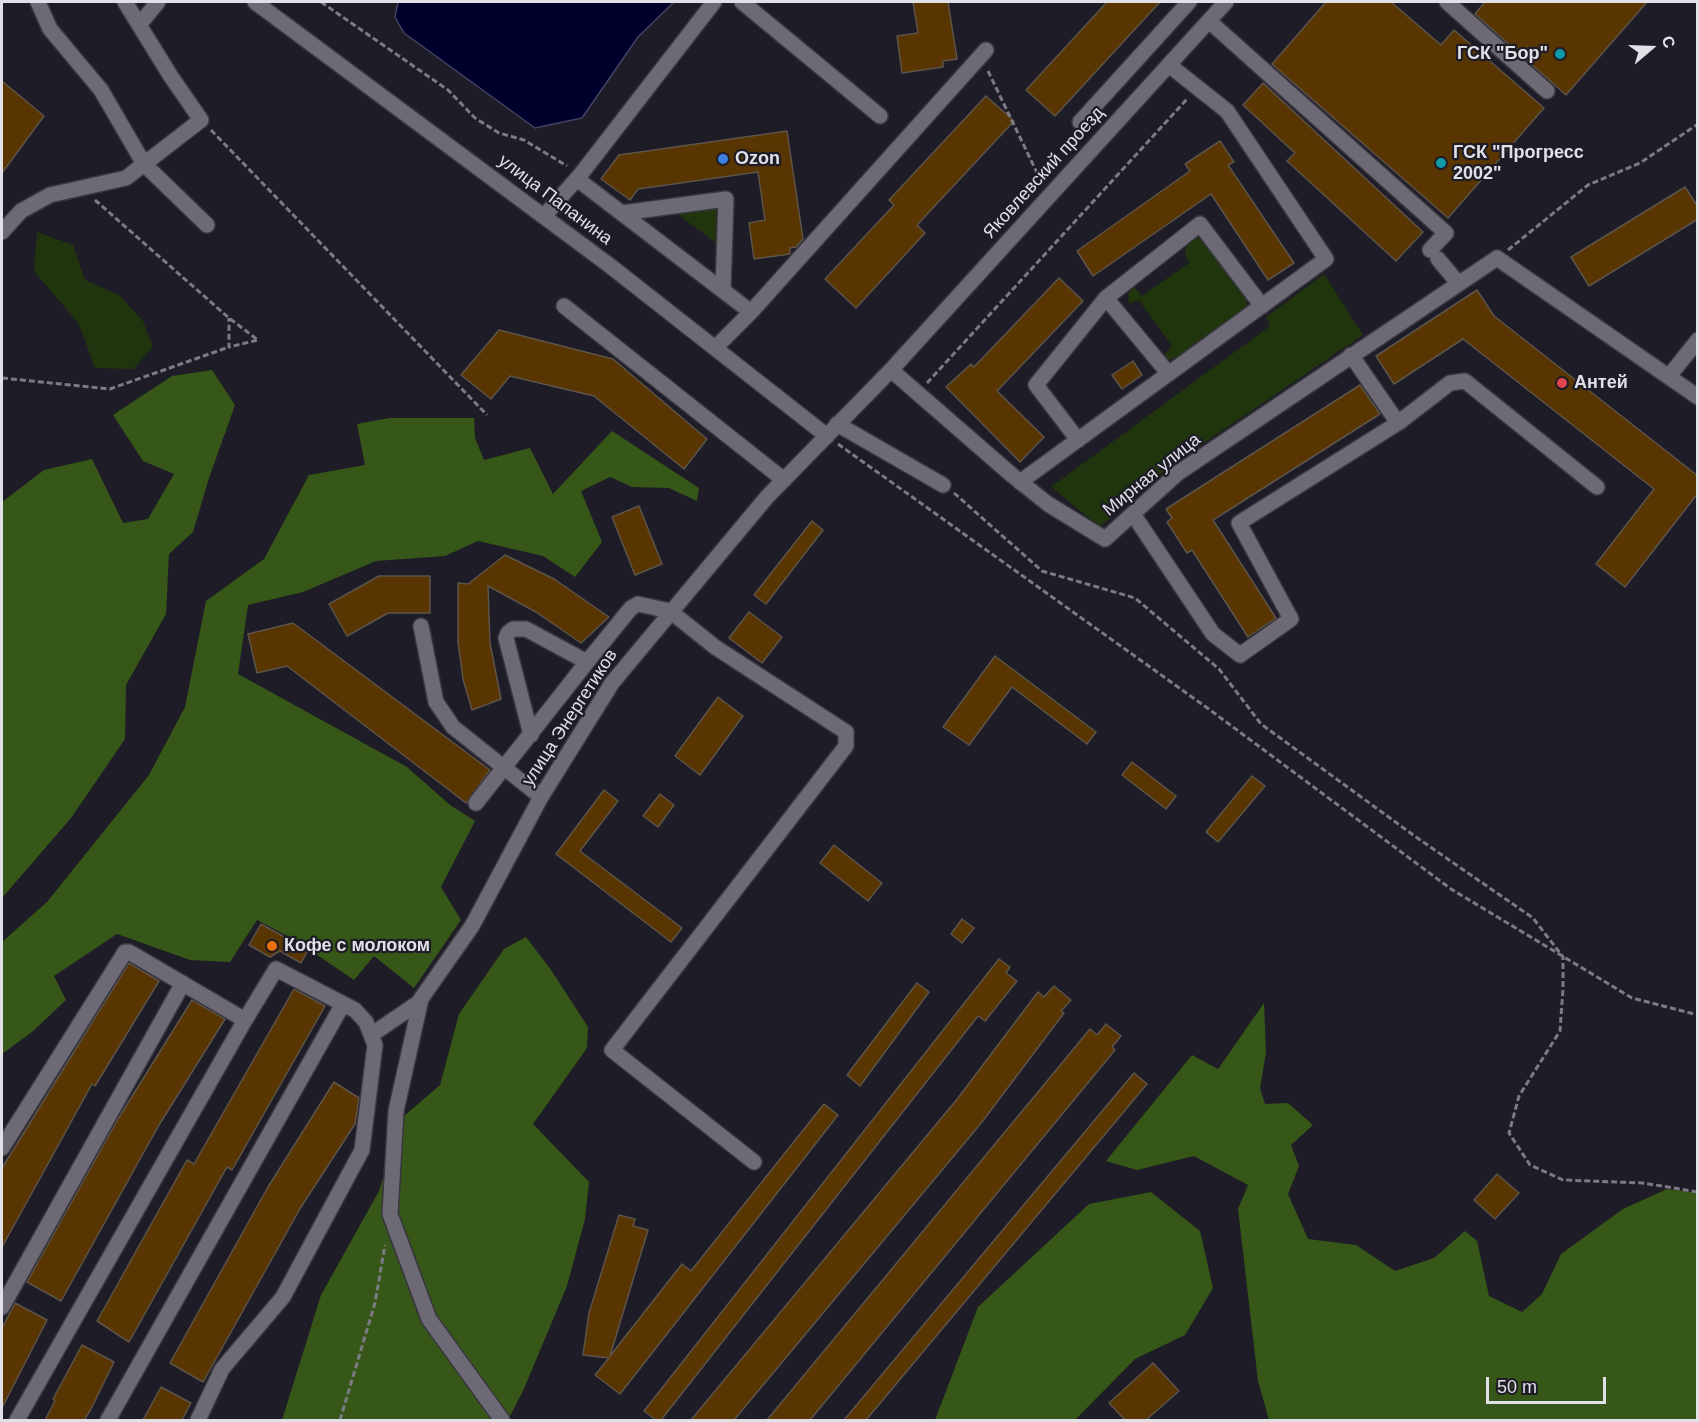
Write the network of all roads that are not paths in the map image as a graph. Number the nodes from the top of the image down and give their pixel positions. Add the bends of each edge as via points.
1 (38, 2) edge
2 (125, 2) edge
3 (158, 2) edge
4 (255, 2) edge
5 (714, 2) edge
6 (742, 2) edge
7 (1189, 2) edge
8 (1226, 2) edge
9 (1448, 2) edge
10 (1209, 21) junction
11 (139, 25) junction
12 (983, 53) road end
13 (1169, 65) junction
14 (1547, 90) dead end
15 (880, 116) dead end
16 (1080, 122) dead end
17 (144, 164) junction
18 (579, 177) junction
19 (622, 213) junction
20 (544, 216) junction
21 (207, 225) dead end
22 (2, 232) edge
23 (1458, 283) junction
24 (723, 290) junction
25 (1106, 298) junction
26 (564, 306) dead end
27 (1262, 306) junction
28 (751, 312) junction
29 (1698, 340) edge
30 (715, 348) junction
31 (1351, 355) junction
32 (891, 370) junction
33 (1168, 373) junction
34 (1670, 375) junction
35 (1698, 397) edge
36 (1398, 423) junction
37 (837, 424) junction
38 (827, 436) junction
39 (1078, 440) junction
40 (784, 480) junction
41 (1020, 482) junction
42 (943, 484) road end
43 (1597, 487) dead end
44 (1133, 514) junction
45 (670, 611) junction
46 (421, 626) dead end
47 (586, 662) junction
48 (531, 735) junction
49 (505, 769) junction
50 (541, 797) junction
51 (476, 803) dead end
52 (183, 983) junction
53 (421, 999) junction
54 (343, 1004) junction
55 (245, 1020) junction
56 (371, 1035) junction
57 (7, 1125) edge
58 (2, 1148) edge
59 (754, 1162) dead end
60 (2, 1307) edge
61 (17, 1420) edge
62 (108, 1420) edge
63 (198, 1420) edge
64 (502, 1420) edge

1 - 17 street via 50,29 102,90
2 - 11 street
3 - 11 street
4 - 20 street, улица Папанина
5 - 18 street
6 - 15 street
7 - 16 street
8 - 10 street, Яковлевский проезд
9 - 14 street
10 - 13 street, Яковлевский проезд
10 - 23 street via 1446,233 1434,254
11 - 17 street via 201,120
12 - 28 street
13 - 27 street via 1227,111 1326,259
13 - 32 street, Яковлевский проезд
17 - 21 street
17 - 22 street via 126,178 50,195 21,211
18 - 19 street
18 - 20 street
19 - 24 street
19 - 24 street via 726,199
20 - 30 street, улица Папанина
23 - 31 street, Мирная улица
23 - 34 street, Мирная улица via 1497,258
24 - 28 street
25 - 27 street via 1200,224
25 - 33 street
25 - 39 street via 1036,385
26 - 40 street
27 - 33 street
28 - 30 street
29 - 34 street
30 - 38 street, улица Папанина
31 - 36 street
31 - 44 street, Мирная улица via 1178,473
32 - 37 street
32 - 41 street, Мирная улица
33 - 39 street
34 - 35 street
36 - 43 street via 1450,383 1465,381
36 - 44 street via 1239,523 1291,619 1240,655 1213,634
37 - 38 street
37 - 42 street
38 - 40 street, улица Энергетиков
39 - 41 street
40 - 45 street, улица Энергетиков
41 - 44 street, Мирная улица via 1104,539
45 - 47 street via 634,605
45 - 50 street, улица Энергетиков via 612,683
45 - 59 street via 715,647 846,732 846,746 612,1050
46 - 49 street via 436,702 453,727
47 - 48 street
47 - 48 street via 526,629 508,633 506,638
48 - 49 street
49 - 50 street
49 - 51 street
50 - 53 street, улица Энергетиков via 472,926
52 - 55 street
52 - 57 street via 129,952 121,955
52 - 60 street
53 - 56 street, улица Энергетиков
53 - 64 street via 396,1111 390,1214 429,1319
54 - 55 street via 275,969
54 - 56 street via 366,1022
54 - 62 street
55 - 61 street
56 - 63 street via 375,1045 362,1150 283,1297 222,1370
57 - 58 street

